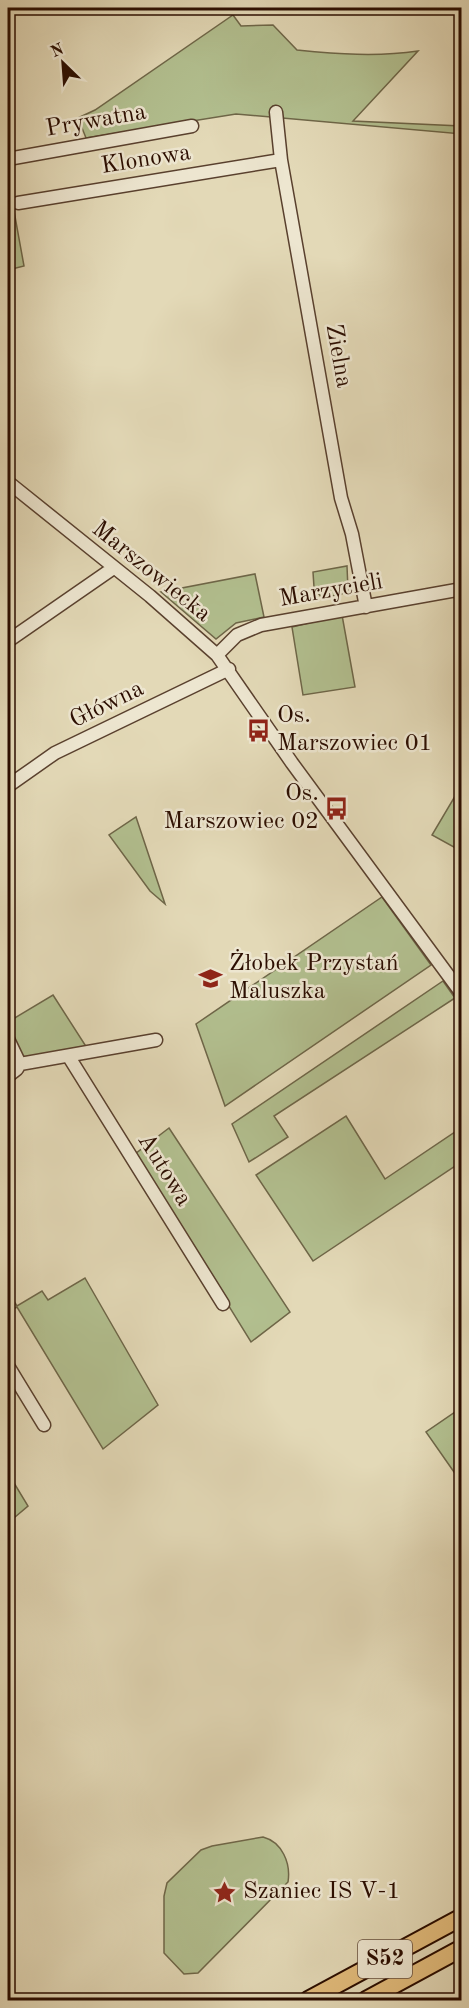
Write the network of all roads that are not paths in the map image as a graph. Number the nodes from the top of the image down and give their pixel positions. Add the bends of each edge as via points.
1 (276, 112) dead end
2 (192, 126) dead end
3 (8, 159) edge
4 (281, 160) junction
5 (18, 203) dead end
6 (8, 484) edge
7 (112, 569) junction
8 (462, 589) edge
9 (366, 607) junction
10 (8, 641) edge
11 (217, 655) junction
12 (229, 669) junction
13 (8, 786) edge
14 (462, 994) edge
15 (8, 1039) edge
16 (156, 1040) dead end
17 (69, 1057) junction
18 (20, 1064) junction
19 (8, 1076) edge
20 (223, 1304) dead end
21 (8, 1366) edge
22 (44, 1425) dead end
23 (462, 1917) edge
24 (462, 1948) edge
25 (308, 2001) edge
26 (366, 2001) edge

1 - 4 street, Zielna
2 - 3 street, Prywatna
4 - 5 street, Klonowa
4 - 9 street, Zielna via 341,498
6 - 7 street, Marszowiecka
7 - 10 street
7 - 11 street, Marszowiecka via 150,596
8 - 9 street, Marzycieli
9 - 11 street, Marzycieli via 261,625 237,635
11 - 12 street, Marszowiecka
12 - 13 street, Główna via 55,753
12 - 14 street, Marszowiecka via 301,775
15 - 18 street
16 - 17 street
17 - 18 street
17 - 20 street, Autowa
18 - 19 street
21 - 22 street
23 - 25 highway, S52
24 - 26 highway, S52

